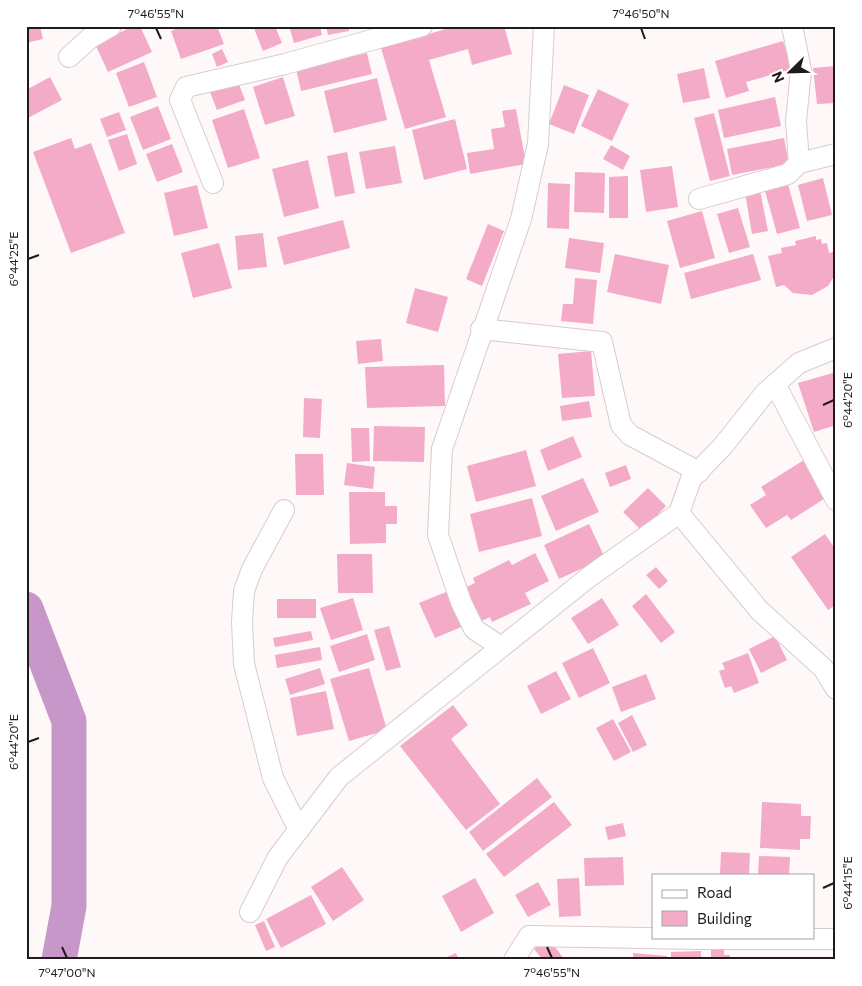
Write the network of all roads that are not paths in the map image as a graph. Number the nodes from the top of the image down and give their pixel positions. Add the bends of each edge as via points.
1 (111, 26) edge
2 (422, 26) edge
3 (544, 26) edge
4 (792, 26) edge
5 (69, 57) dead end
6 (836, 154) edge
7 (799, 163) junction
8 (213, 183) dead end
9 (698, 199) dead end
10 (481, 329) junction
11 (836, 348) edge
12 (776, 384) junction
13 (699, 472) junction
14 (836, 500) edge
15 (284, 510) dead end
16 (679, 513) junction
17 (501, 648) junction
18 (836, 690) edge
19 (299, 830) junction
20 (250, 912) dead end
21 (836, 939) edge
22 (514, 960) edge

1 - 5 street via 90,38
2 - 8 street via 285,64 186,87 180,100
3 - 10 street via 538,144 521,219
4 - 7 street via 801,70 796,122
6 - 7 street
7 - 9 street via 788,174
10 - 13 street via 602,342 621,425 630,435
10 - 17 street via 442,449 438,535 474,629
11 - 12 street via 799,363
12 - 13 street
12 - 14 street
13 - 16 street via 691,479
15 - 19 street via 244,590 242,630 244,664 273,778
16 - 17 street via 589,576
16 - 18 street via 758,610 823,668
17 - 19 street via 339,777
19 - 20 street via 278,857
21 - 22 street via 529,936

